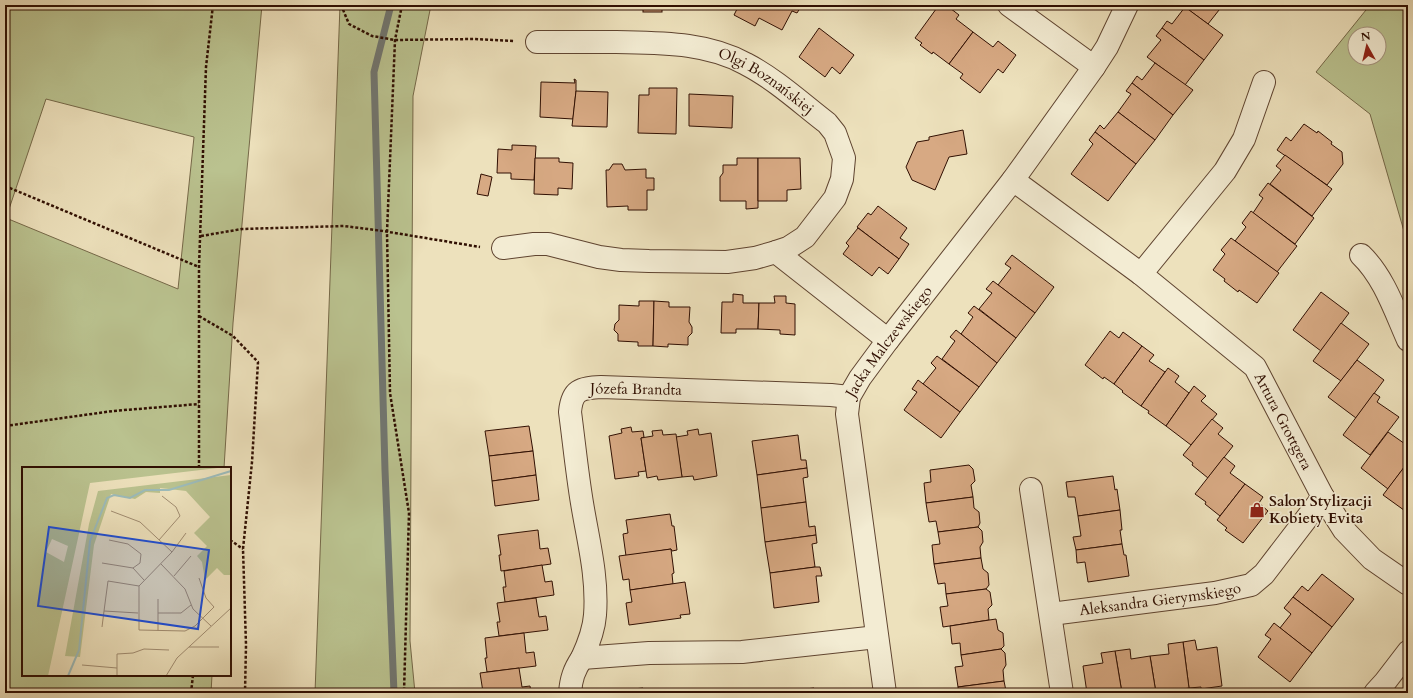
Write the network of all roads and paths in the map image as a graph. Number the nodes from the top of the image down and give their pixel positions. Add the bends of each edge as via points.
1 (213, 5) edge
2 (341, 5) edge
3 (402, 5) edge
4 (1009, 5) edge
5 (1127, 5) edge
6 (395, 40) junction
7 (537, 42) joint
8 (1094, 67) junction
9 (1264, 82) dead end
10 (1013, 180) junction
11 (5, 186) edge
12 (387, 232) junction
13 (201, 236) junction
14 (503, 248) joint
15 (776, 252) junction
16 (1361, 255) dead end
17 (199, 267) junction
18 (1141, 274) junction
19 (199, 316) junction
20 (888, 340) junction
21 (1408, 340) edge
22 (849, 397) junction
23 (199, 404) junction
24 (5, 426) edge
25 (199, 467) edge
26 (1032, 489) dead end
27 (1324, 497) junction
28 (231, 541) edge
29 (243, 549) junction
30 (1408, 584) edge
31 (1051, 614) junction
32 (877, 637) junction
33 (1408, 652) edge
34 (582, 658) junction
35 (193, 676) edge
36 (192, 693) edge
37 (244, 693) edge
38 (404, 693) edge
39 (570, 693) edge
40 (885, 693) edge
41 (1062, 693) edge
42 (1374, 693) edge

1 - 13 path via 206,67
2 - 6 path via 349,24 372,36
3 - 6 path
4 - 8 street
5 - 8 street, Jacka Malczewskiego via 1107,47
6 - 7 path via 474,38
6 - 12 path
7 - 15 street, Olgi Boznańskiej via 684,44 709,50 746,64 764,75 827,123 835,133 844,158 842,179 835,198 805,237
8 - 10 street, Jacka Malczewskiego
9 - 18 street via 1244,139 1226,171
10 - 18 street, Artura Grottgera
10 - 20 street, Jacka Malczewskiego
11 - 17 path
12 - 13 path via 344,226 242,229
12 - 14 path via 494,249
12 - 38 path via 390,393 409,513
13 - 17 path
14 - 15 street, Olgi Boznańskiej via 548,244 599,257 648,261 727,262
15 - 20 street
16 - 21 street via 1371,264 1381,281
17 - 19 path
18 - 27 street, Artura Grottgera via 1255,367
19 - 23 path
19 - 29 path via 233,336 258,362 252,462
20 - 22 street, Jacka Malczewskiego
22 - 32 street, Jacka Malczewskiego via 847,414
22 - 34 street, Józefa Brandta via 601,387 585,387 578,390 572,400 570,412 582,504 593,560 595,592 595,616
23 - 24 path via 113,411
23 - 25 path
26 - 31 street
27 - 30 street, Artura Grottgera via 1344,530 1358,546
27 - 31 street, Aleksandra Gierymskiego via 1264,574 1251,585 1215,593
28 - 29 path
29 - 37 path via 246,645
31 - 41 street
32 - 34 street via 742,652 649,653
32 - 40 street, Jacka Malczewskiego
33 - 42 street
34 - 39 street, Józefa Brandta via 571,679
35 - 36 path

